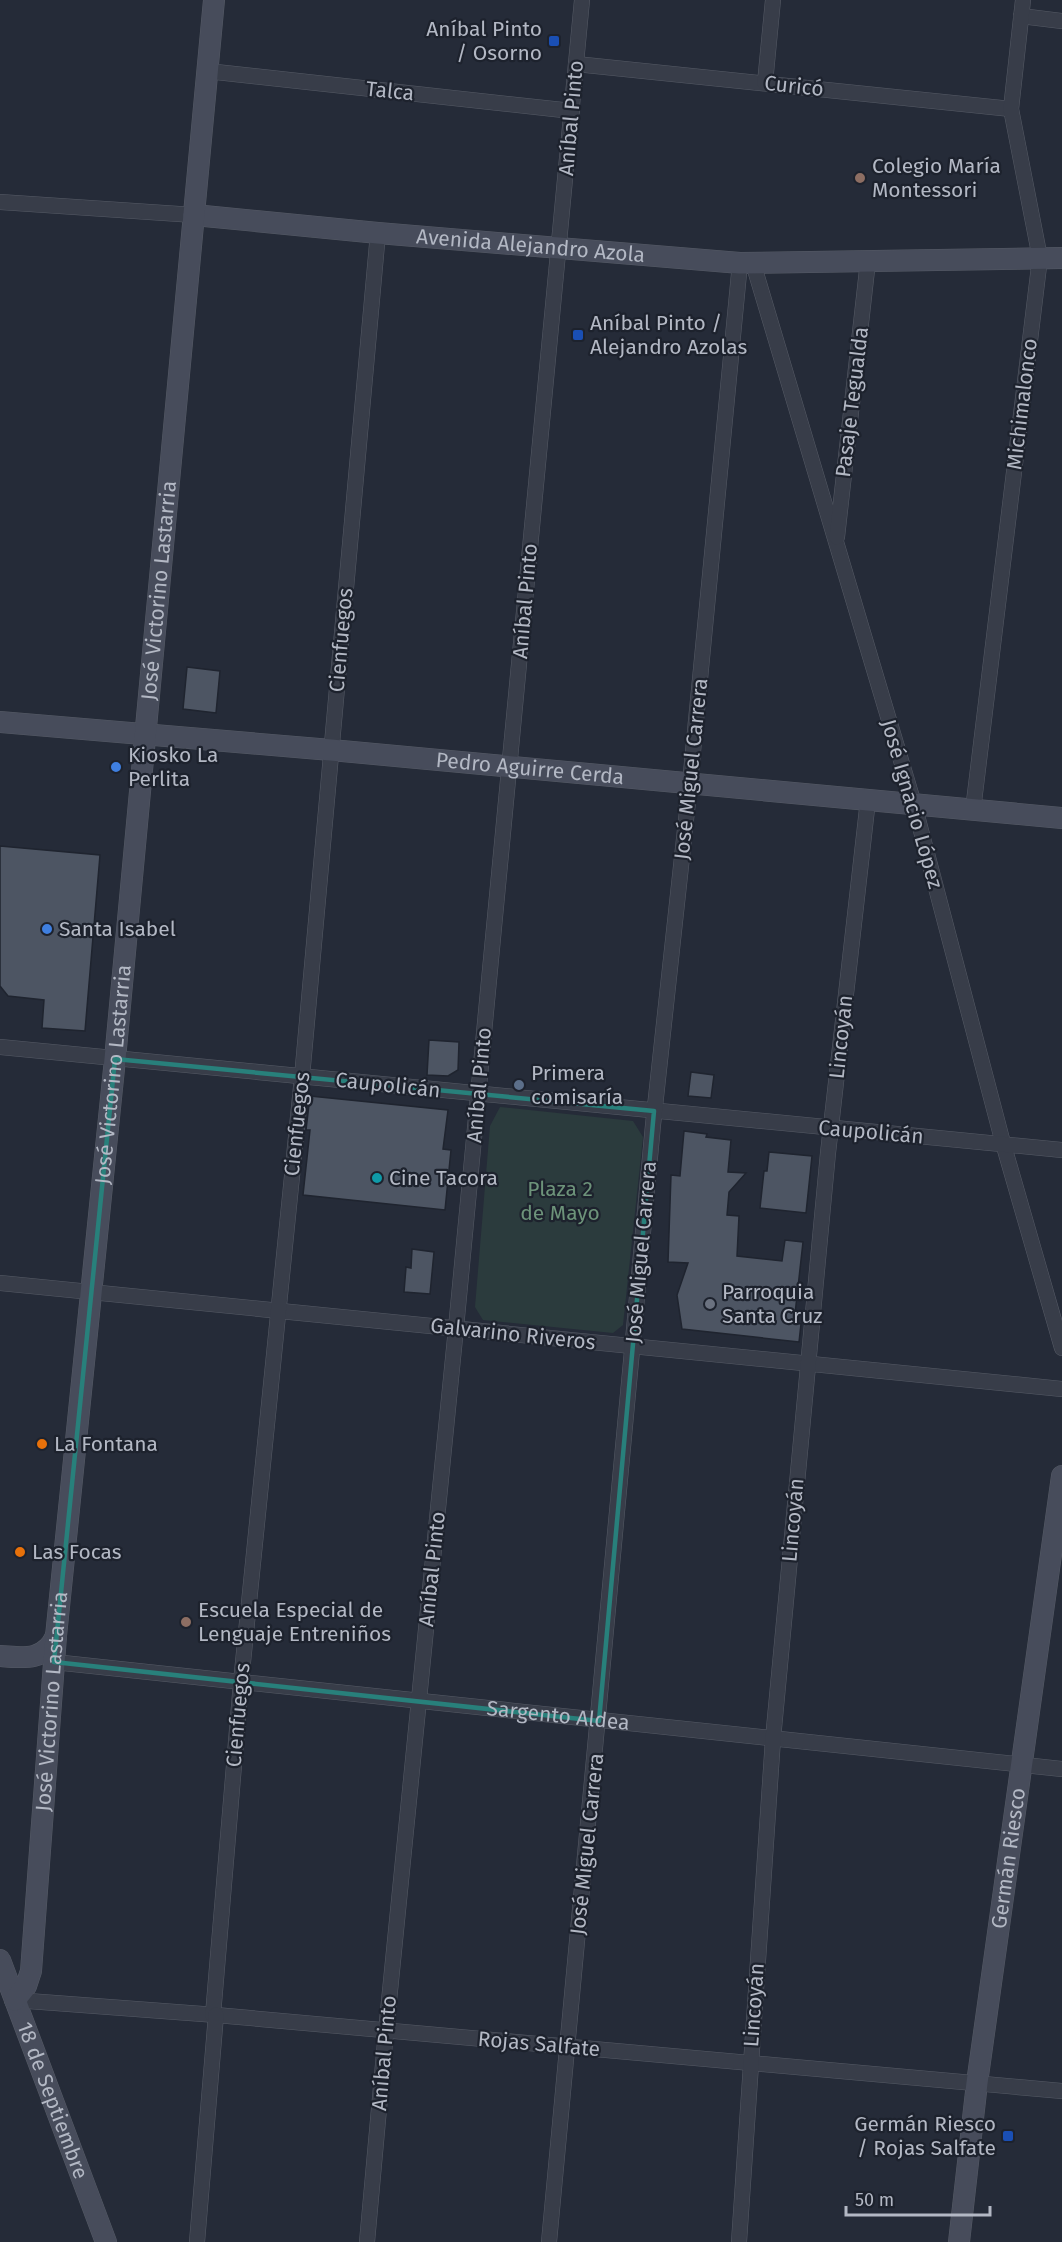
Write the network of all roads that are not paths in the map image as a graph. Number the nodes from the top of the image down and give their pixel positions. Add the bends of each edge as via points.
1 (214, 0) edge
2 (582, 0) edge
3 (773, 0) edge
4 (1020, 4) edge
5 (1062, 21) edge
6 (576, 64) junction
7 (207, 71) junction
8 (765, 83) junction
9 (1011, 109) junction
10 (572, 111) junction
11 (0, 202) edge
12 (194, 215) junction
13 (378, 233) junction
14 (559, 246) junction
15 (1040, 258) junction
16 (1062, 258) edge
17 (868, 261) junction
18 (747, 263) junction
19 (836, 543) junction
20 (0, 722) edge
21 (146, 734) junction
22 (331, 750) junction
23 (509, 766) junction
24 (690, 783) junction
25 (868, 800) junction
26 (914, 804) junction
27 (974, 810) junction
28 (1062, 818) edge
29 (0, 1047) edge
30 (115, 1059) junction
31 (302, 1077) junction
32 (478, 1094) junction
33 (654, 1111) junction
34 (831, 1129) junction
35 (1003, 1143) junction
36 (1062, 1150) edge
37 (0, 1283) edge
38 (92, 1292) junction
39 (278, 1311) junction
40 (456, 1328) junction
41 (633, 1346) junction
42 (1062, 1348) edge
43 (807, 1363) junction
44 (1062, 1389) edge
45 (1062, 1476) edge
46 (56, 1636) junction
47 (0, 1656) edge
48 (54, 1662) junction
49 (241, 1682) junction
50 (418, 1701) junction
51 (599, 1721) junction
52 (773, 1740) junction
53 (1021, 1766) junction
54 (1062, 1769) edge
55 (0, 1960) edge
56 (15, 2000) junction
57 (215, 2015) junction
58 (386, 2031) junction
59 (567, 2047) junction
60 (750, 2063) junction
61 (976, 2083) junction
62 (1062, 2091) edge
63 (106, 2242) edge
64 (197, 2242) edge
65 (368, 2242) edge
66 (549, 2242) edge
67 (740, 2242) edge
68 (959, 2242) edge

1 - 7 main road, José Victorino Lastarria
2 - 6 street, Aníbal Pinto
3 - 8 street
4 - 5 street
4 - 9 street, Michimalonco
6 - 8 street, Curicó
6 - 10 street, Aníbal Pinto
7 - 10 street, Talca
7 - 12 main road, José Victorino Lastarria
8 - 9 street, Curicó
9 - 15 street, Michimalonco
10 - 14 street, Aníbal Pinto
11 - 12 street, Avenida Alejandro Azola
12 - 13 main road, Avenida Alejandro Azola
12 - 21 main road, José Victorino Lastarria
13 - 14 main road, Avenida Alejandro Azola
13 - 22 street, Cienfuegos
14 - 18 main road, Avenida Alejandro Azola
14 - 23 street, Aníbal Pinto
15 - 16 main road, Avenida Alejandro Azola
15 - 17 main road, Avenida Alejandro Azola
15 - 27 street, Michimalonco
17 - 18 main road, Avenida Alejandro Azola
17 - 19 street, Pasaje Tegualda
18 - 19 street, José Ignacio López
18 - 24 street, José Miguel Carrera
19 - 26 street, José Ignacio López
20 - 21 main road, Pedro Aguirre Cerda
21 - 22 main road, Pedro Aguirre Cerda
21 - 30 main road, José Victorino Lastarria
22 - 23 main road, Pedro Aguirre Cerda
22 - 31 street, Cienfuegos
23 - 24 main road, Pedro Aguirre Cerda
23 - 32 street, Aníbal Pinto
24 - 25 main road, Pedro Aguirre Cerda
24 - 33 street, José Miguel Carrera
25 - 26 main road, Pedro Aguirre Cerda
25 - 34 street, Lincoyán
26 - 27 main road, Pedro Aguirre Cerda
26 - 35 street, José Ignacio López
27 - 28 main road, Pedro Aguirre Cerda
29 - 30 street, Caupolicán
30 - 31 street, Caupolicán
30 - 38 main road, José Victorino Lastarria
31 - 32 street, Caupolicán
31 - 39 street, Cienfuegos
32 - 33 street, Caupolicán
32 - 40 street, Aníbal Pinto
33 - 34 street, Caupolicán
33 - 41 street, José Miguel Carrera
34 - 35 street, Caupolicán
34 - 43 street, Lincoyán
35 - 36 street, Caupolicán
35 - 42 street, José Ignacio López
37 - 38 street, Galvarino Riveros
38 - 39 street, Galvarino Riveros
38 - 46 main road, José Victorino Lastarria
39 - 40 street, Galvarino Riveros
39 - 49 street, Cienfuegos
40 - 41 street, Galvarino Riveros
40 - 50 street, Aníbal Pinto
41 - 43 street, Galvarino Riveros
41 - 51 street, José Miguel Carrera
43 - 44 street, Galvarino Riveros
43 - 52 street, Lincoyán
45 - 53 main road, Germán Riesco
46 - 47 main road via 50,1648 38,1656
46 - 48 main road, José Victorino Lastarria
48 - 49 street, Sargento Aldea
48 - 56 main road, José Victorino Lastarria via 31,1971
49 - 50 street, Sargento Aldea
49 - 57 street, Cienfuegos
50 - 51 street, Sargento Aldea
50 - 58 street, Aníbal Pinto
51 - 52 street, Sargento Aldea
51 - 59 street, José Miguel Carrera
52 - 53 street, Sargento Aldea
52 - 60 street, Lincoyán
53 - 54 street, Sargento Aldea
53 - 61 main road, Germán Riesco
55 - 56 main road, 18 de Septiembre
56 - 57 street, Rojas Salfate
56 - 63 main road, 18 de Septiembre
57 - 58 street, Rojas Salfate
57 - 64 street, Cienfuegos
58 - 59 street, Rojas Salfate
58 - 65 street, Aníbal Pinto
59 - 60 street, Rojas Salfate
59 - 66 street, José Miguel Carrera
60 - 61 street, Rojas Salfate
60 - 67 street, Lincoyán
61 - 62 street, Rojas Salfate
61 - 68 main road, Germán Riesco

